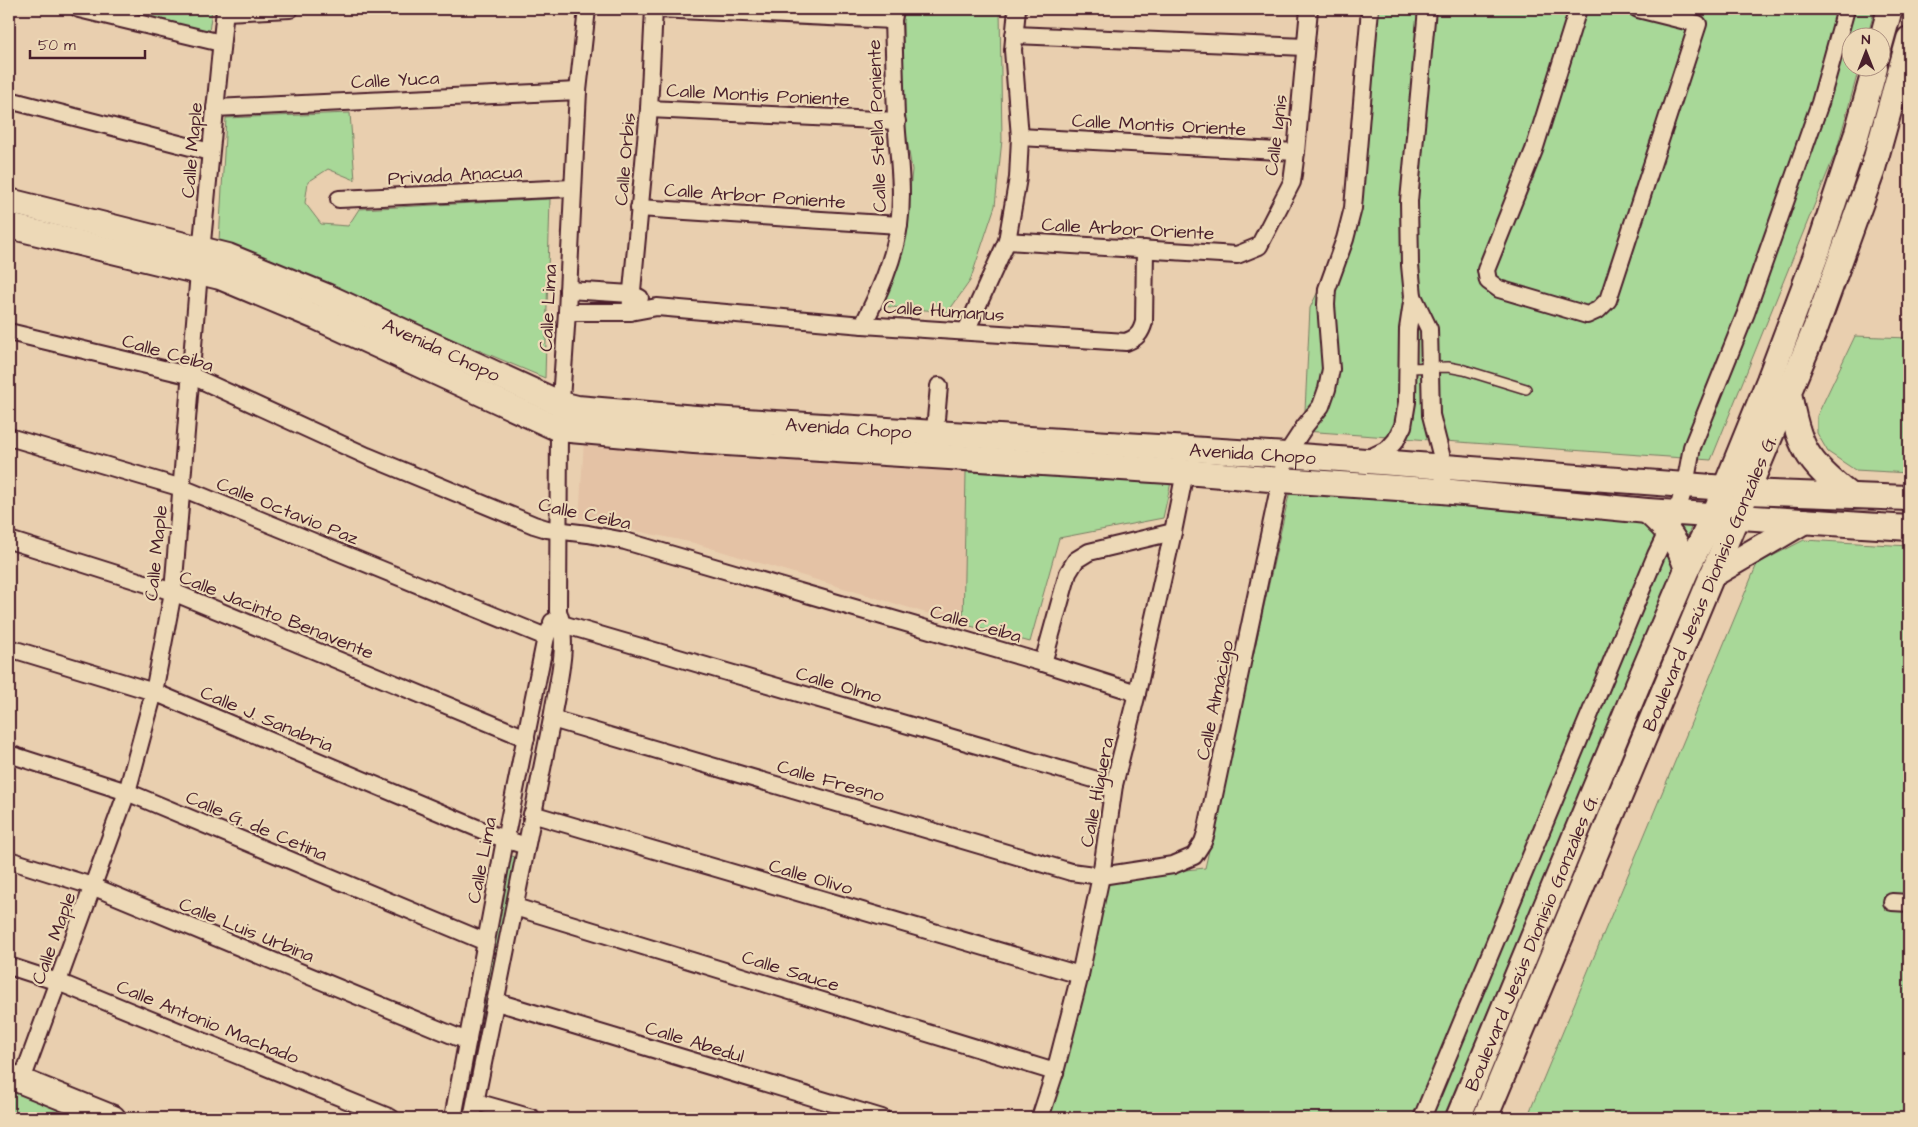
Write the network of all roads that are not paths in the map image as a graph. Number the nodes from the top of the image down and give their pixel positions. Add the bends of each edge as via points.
1 (79, 9) edge
2 (290, 9) edge
3 (587, 9) edge
4 (656, 9) edge
5 (1017, 9) edge
6 (1308, 9) edge
7 (1370, 9) edge
8 (1427, 9) edge
9 (1578, 9) edge
10 (1638, 9) edge
11 (1846, 9) edge
12 (1890, 9) edge
13 (225, 10) edge
14 (894, 14) edge
15 (1700, 16) edge
16 (1885, 28) edge
17 (1014, 35) junction
18 (1909, 39) edge
19 (221, 43) junction
20 (1305, 47) junction
21 (1871, 78) edge
22 (578, 91) junction
23 (9, 100) edge
24 (215, 108) junction
25 (648, 109) junction
26 (896, 120) junction
27 (1020, 137) junction
28 (210, 152) junction
29 (1296, 152) junction
30 (1847, 162) junction
31 (1872, 172) junction
32 (573, 188) junction
33 (339, 199) dead end
34 (9, 202) edge
35 (639, 208) junction
36 (899, 225) junction
37 (9, 226) edge
38 (1007, 241) junction
39 (202, 248) junction
40 (1145, 249) junction
41 (1247, 252) joint
42 (199, 272) junction
43 (568, 290) junction
44 (631, 294) junction
45 (1413, 296) junction
46 (657, 307) junction
47 (568, 312) junction
48 (630, 312) junction
49 (863, 325) junction
50 (966, 331) junction
51 (9, 332) edge
52 (1407, 368) junction
53 (1430, 368) junction
54 (192, 376) junction
55 (939, 386) dead end
56 (1526, 389) dead end
57 (1788, 392) junction
58 (560, 404) junction
59 (559, 429) junction
60 (9, 437) edge
61 (934, 444) junction
62 (1286, 455) junction
63 (1364, 461) junction
64 (1444, 466) junction
65 (1185, 472) junction
66 (1281, 480) junction
67 (1685, 485) junction
68 (182, 488) junction
69 (1736, 490) junction
70 (1442, 491) junction
71 (1849, 495) junction
72 (1909, 498) edge
73 (1725, 516) junction
74 (1672, 521) junction
75 (1805, 521) junction
76 (1909, 528) edge
77 (558, 531) junction
78 (1173, 532) junction
79 (9, 540) edge
80 (1687, 569) junction
81 (1711, 576) junction
82 (173, 592) junction
83 (555, 624) junction
84 (9, 648) edge
85 (1044, 663) junction
86 (154, 692) junction
87 (1137, 693) junction
88 (552, 719) junction
89 (526, 738) junction
90 (9, 754) edge
91 (1114, 785) junction
92 (127, 792) junction
93 (532, 814) junction
94 (505, 840) junction
95 (526, 846) junction
96 (9, 860) edge
97 (1101, 876) junction
98 (92, 886) junction
99 (1892, 902) dead end
100 (1909, 903) edge
101 (515, 907) junction
102 (486, 942) junction
103 (9, 966) edge
104 (1080, 976) junction
105 (58, 982) junction
106 (497, 1002) junction
107 (468, 1040) junction
108 (1056, 1072) junction
109 (15, 1078) edge
110 (474, 1110) edge
111 (114, 1118) edge
112 (391, 1118) edge
113 (453, 1118) edge
114 (532, 1118) edge
115 (882, 1118) edge
116 (1040, 1118) edge
117 (1422, 1118) edge
118 (1458, 1118) edge
119 (1485, 1118) edge

1 - 19 street
2 - 13 street
3 - 22 street, Calle Lima
4 - 14 street
4 - 25 street, Calle Orbis
5 - 17 street
6 - 20 street, Calle Ignis
7 - 62 street via 1353,208 1327,289 1331,369 1328,389
8 - 45 street via 1409,201
9 - 15 street via 1534,150 1486,270 1488,281 1499,289 1587,315 1608,300
10 - 15 street
11 - 67 street via 1820,103 1746,313 1692,447
12 - 16 street
13 - 19 street, Calle Maple
14 - 26 street, Calle Stella Poniente
17 - 20 street
17 - 27 street
18 - 31 street, Boulevard Jesús Dionisio Gonzáles G.
19 - 24 street, Calle Maple
20 - 29 street, Calle Ignis
21 - 30 street, Boulevard Jesús Dionisio Gonzáles G.
22 - 24 street, Calle Yuca
22 - 32 street, Calle Lima
23 - 28 street
24 - 28 street, Calle Maple
25 - 26 street, Calle Montis Poniente
25 - 35 street, Calle Orbis
26 - 36 street, Calle Stella Poniente via 902,186
27 - 29 street, Calle Montis Oriente
27 - 38 street via 1018,178
28 - 39 street, Calle Maple
29 - 41 street, Calle Ignis via 1292,182 1259,246
30 - 31 street
30 - 69 street, Boulevard Jesús Dionisio Gonzáles G.
31 - 57 street, Boulevard Jesús Dionisio Gonzáles G. via 1816,327
32 - 33 street, Privada Anacua
32 - 43 street, Calle Lima
34 - 39 street, Avenida Chopo
35 - 36 street, Calle Arbor Poniente
35 - 44 street, Calle Orbis
36 - 49 street, Calle Stella Poniente via 880,291
37 - 42 street, Avenida Chopo
38 - 40 street, Calle Arbor Oriente
38 - 50 street
39 - 42 street, Calle Maple
39 - 58 street, Avenida Chopo via 326,296
40 - 41 street, Calle Arbor Oriente via 1237,255
40 - 50 street, Calle Humanus via 1144,322 1142,332 1135,339 1126,342
42 - 54 street, Calle Maple
42 - 59 street, Avenida Chopo via 316,317
43 - 44 street, Calle Humanus
43 - 47 street, Calle Lima
44 - 46 street, Calle Humanus
44 - 48 street, Calle Orbis
45 - 52 street
45 - 53 street via 1430,329
46 - 48 street, Calle Humanus
46 - 49 street, Calle Humanus
47 - 48 street, Calle Humanus
47 - 58 street, Calle Lima
49 - 50 street, Calle Humanus
51 - 54 street, Calle Ceiba
52 - 53 lane
52 - 63 street via 1407,402 1396,440 1388,449
53 - 56 lane via 1464,370
53 - 64 street via 1431,415
54 - 68 street, Calle Maple
54 - 77 street, Calle Ceiba via 367,456 534,525
55 - 61 street
57 - 69 street, Boulevard Jesús Dionisio Gonzáles G.
57 - 71 street via 1802,445 1824,475
58 - 59 street, Calle Lima
58 - 61 street, Avenida Chopo
59 - 61 street, Avenida Chopo via 694,441
59 - 77 street, Calle Lima
60 - 68 street, Calle Octavio Paz
61 - 62 street, Avenida Chopo
61 - 65 street, Avenida Chopo
62 - 63 street, Avenida Chopo
62 - 66 street, Calle Almácigo
63 - 64 street, Avenida Chopo
64 - 67 street, Avenida Chopo
64 - 70 street
65 - 66 street, Avenida Chopo
65 - 78 street, Calle Higuera
66 - 70 street, Avenida Chopo
66 - 97 street, Calle Almácigo via 1203,842 1194,856 1173,865
67 - 69 street, Avenida Chopo
67 - 74 street
68 - 82 street, Calle Maple
68 - 83 street, Calle Octavio Paz
69 - 71 street, Avenida Chopo
69 - 73 street, Boulevard Jesús Dionisio Gonzáles G.
70 - 74 street, Avenida Chopo via 1647,510
71 - 72 street, Avenida Chopo
73 - 74 street, Avenida Chopo
73 - 75 street, Avenida Chopo
73 - 80 street, Boulevard Jesús Dionisio Gonzáles G.
73 - 81 street, Boulevard Jesús Dionisio Gonzáles G.
74 - 80 street
74 - 117 street
75 - 76 street, Avenida Chopo
75 - 81 street
77 - 83 street, Calle Lima
77 - 85 street, Calle Ceiba via 625,541
78 - 85 street via 1089,552 1076,560 1068,573
78 - 87 street, Calle Higuera
79 - 82 street, Calle Jacinto Benavente
80 - 118 street, Boulevard Jesús Dionisio Gonzáles G.
81 - 119 street, Boulevard Jesús Dionisio Gonzáles G.
82 - 86 street, Calle Maple
82 - 89 street, Calle Jacinto Benavente
83 - 88 street, Calle Lima via 562,654
83 - 89 street, Calle Lima
83 - 91 street, Calle Olmo
84 - 86 street, Calle J. Sanabria
85 - 87 street, Calle Ceiba
86 - 92 street, Calle Maple
86 - 94 street, Calle J. Sanabria
87 - 91 street, Calle Higuera
88 - 93 street, Calle Lima
88 - 97 street, Calle Fresno via 1071,872
89 - 94 street, Calle Lima
90 - 92 street, Calle G. de Cetina
91 - 97 street, Calle Higuera
92 - 98 street, Calle Maple
92 - 102 street, Calle G. de Cetina
93 - 95 street, Calle Lima
93 - 104 street, Calle Olivo
94 - 95 street, Calle J. Sanabria
94 - 102 street, Calle Lima
95 - 101 street, Calle Lima
96 - 98 street, Calle Luis Urbina
97 - 104 street, Calle Higuera
98 - 105 street, Calle Maple
98 - 107 street, Calle Luis Urbina
99 - 100 street
101 - 106 street, Calle Lima
101 - 108 street, Calle Sauce
102 - 107 street, Calle Lima
103 - 105 street, Calle Antonio Machado
104 - 108 street, Calle Higuera
105 - 109 street, Calle Maple
105 - 112 street, Calle Antonio Machado
106 - 110 street, Calle Lima
106 - 115 street, Calle Abedul
107 - 113 street, Calle Lima
108 - 116 street, Calle Higuera
109 - 111 street
110 - 114 street

